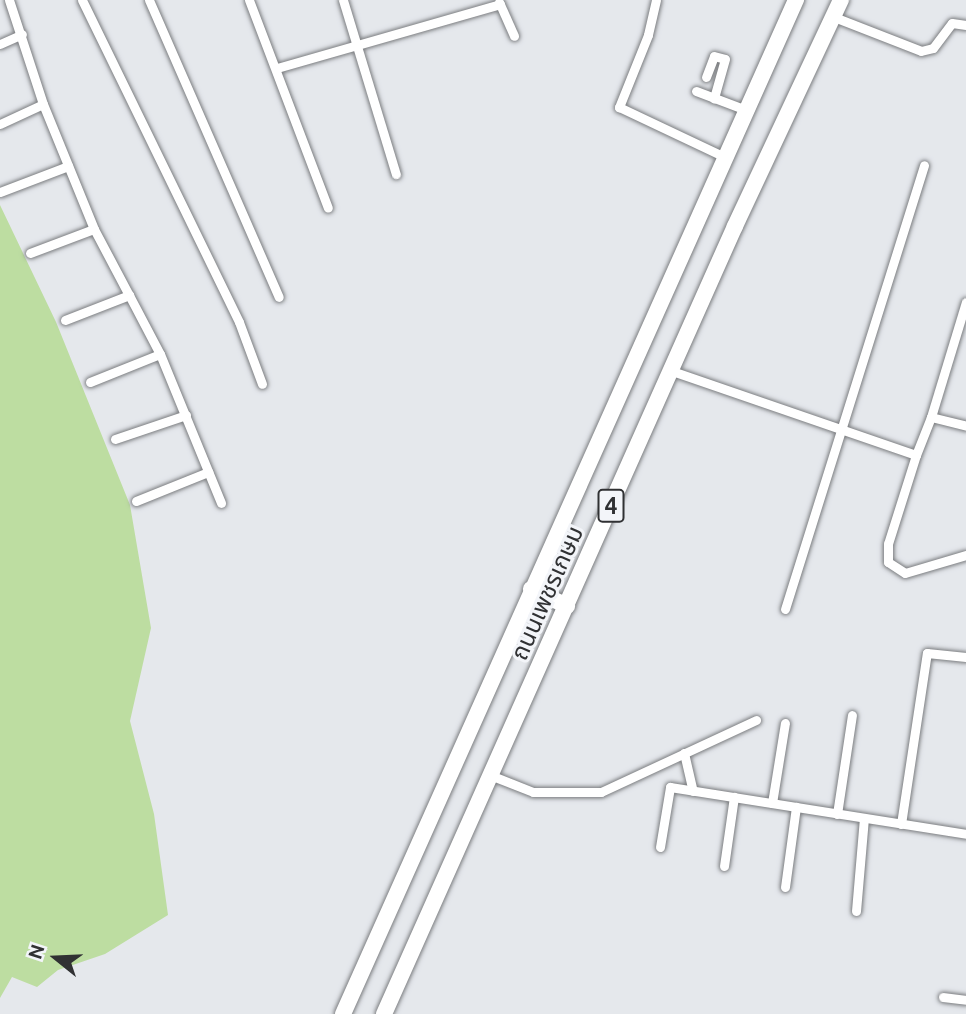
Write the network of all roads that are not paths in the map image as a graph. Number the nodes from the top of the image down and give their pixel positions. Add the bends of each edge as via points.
1 (9, 0) edge
2 (82, 0) edge
3 (149, 0) edge
4 (249, 0) edge
5 (342, 0) edge
6 (656, 0) edge
7 (796, 0) edge
8 (841, 0) edge
9 (499, 2) edge
10 (834, 17) junction
11 (966, 25) edge
12 (22, 34) junction
13 (514, 36) dead end
14 (0, 44) edge
15 (356, 47) junction
16 (277, 68) junction
17 (706, 77) dead end
18 (696, 91) dead end
19 (714, 98) junction
20 (43, 104) junction
21 (746, 110) junction
22 (0, 124) edge
23 (725, 157) junction
24 (924, 165) dead end
25 (68, 166) junction
26 (396, 174) dead end
27 (0, 192) edge
28 (328, 208) dead end
29 (94, 229) junction
30 (30, 253) dead end
31 (129, 295) junction
32 (279, 297) dead end
33 (966, 302) edge
34 (65, 320) dead end
35 (160, 354) junction
36 (672, 372) junction
37 (90, 382) dead end
38 (262, 384) dead end
39 (186, 415) junction
40 (931, 417) junction
41 (966, 426) edge
42 (844, 430) junction
43 (115, 439) dead end
44 (916, 454) junction
45 (208, 471) junction
46 (136, 501) dead end
47 (221, 503) dead end
48 (966, 555) edge
49 (531, 589) junction
50 (567, 606) junction
51 (785, 609) dead end
52 (966, 657) edge
53 (852, 715) dead end
54 (756, 720) dead end
55 (785, 723) dead end
56 (684, 753) junction
57 (490, 775) junction
58 (693, 790) junction
59 (734, 797) junction
60 (772, 803) junction
61 (796, 807) junction
62 (837, 814) junction
63 (864, 818) junction
64 (901, 824) junction
65 (966, 834) edge
66 (660, 847) dead end
67 (724, 866) dead end
68 (786, 887) dead end
69 (856, 911) dead end
70 (943, 997) dead end
71 (966, 1000) edge
72 (343, 1014) edge
73 (384, 1014) edge

1 - 12 street
2 - 38 street via 239,322
3 - 32 street
4 - 16 street
5 - 15 street
6 - 23 street via 648,35 619,107
7 - 21 highway, ถนนเพชรเกษม / 4
8 - 10 highway, ถนนเพชรเกษม / 4
9 - 13 street
9 - 15 street
10 - 11 street via 921,51 928,51 952,23
10 - 36 highway, ถนนเพชรเกษม / 4
12 - 14 street
12 - 20 street
15 - 16 street
15 - 26 street
16 - 28 street
17 - 19 street via 714,56 725,59
18 - 19 street
19 - 21 street
20 - 22 street
20 - 25 street
21 - 23 highway, ถนนเพชรเกษม / 4
23 - 49 highway, ถนนเพชรเกษม / 4
24 - 42 street
25 - 27 street
25 - 29 street
29 - 30 street
29 - 31 street
31 - 34 street
31 - 35 street
33 - 40 street
35 - 37 street
35 - 39 street
36 - 42 street
36 - 50 highway, ถนนเพชรเกษม / 4
39 - 43 street
39 - 45 street
40 - 41 street
40 - 44 street
42 - 44 street
42 - 51 street
44 - 48 street via 888,544 888,562 905,573
45 - 46 street
45 - 47 street
49 - 50 highway
49 - 72 highway, ถนนเพชรเกษม / 4
50 - 57 highway, ถนนเพชรเกษม / 4
52 - 64 street via 927,653
53 - 62 street
54 - 56 street
55 - 60 street
56 - 57 street via 601,792 533,792
56 - 58 street
57 - 73 highway, ถนนเพชรเกษม / 4
58 - 59 street
58 - 66 street via 670,787
59 - 60 street
59 - 67 street
60 - 61 street
61 - 62 street
61 - 68 street
62 - 63 street
63 - 64 street
63 - 69 street
64 - 65 street
70 - 71 street

